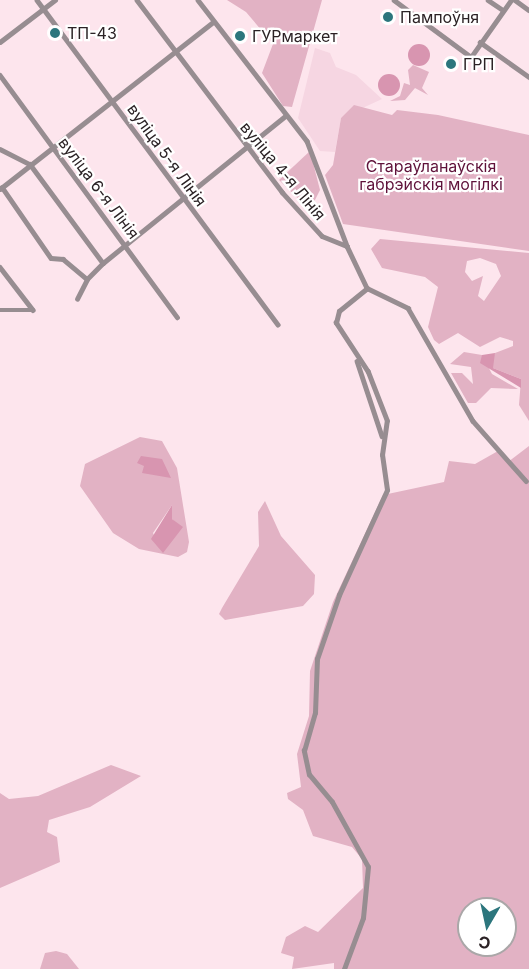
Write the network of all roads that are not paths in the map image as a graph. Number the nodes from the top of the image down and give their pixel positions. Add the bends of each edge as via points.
1 (37, 0) edge
2 (55, 0) edge
3 (137, 0) edge
4 (198, 0) edge
5 (394, 0) edge
6 (488, 0) edge
7 (513, 0) edge
8 (44, 9) junction
9 (502, 10) junction
10 (529, 10) edge
11 (213, 22) junction
12 (0, 42) edge
13 (480, 42) junction
14 (175, 52) junction
15 (0, 75) edge
16 (529, 77) edge
17 (113, 102) junction
18 (285, 116) junction
19 (53, 147) junction
20 (247, 148) junction
21 (0, 149) edge
22 (30, 164) junction
23 (1, 188) edge
24 (184, 198) junction
25 (127, 245) junction
26 (347, 246) junction
27 (104, 263) junction
28 (0, 267) edge
29 (87, 279) junction
30 (367, 288) junction
31 (77, 299) dead end
32 (0, 309) edge
33 (177, 317) dead end
34 (278, 324) dead end
35 (356, 358) junction
36 (383, 438) junction
37 (526, 481) dead end
38 (344, 969) edge

1 - 8 street, вуліца 5-я Лінія
2 - 8 street
3 - 14 street, вуліца 4-я Лінія
4 - 11 street
5 - 13 street via 471,57
6 - 9 street
7 - 9 street
7 - 10 street
8 - 12 street
8 - 17 street, вуліца 5-я Лінія
9 - 13 street
11 - 14 street
11 - 18 street
13 - 16 street
14 - 17 street
14 - 20 street, вуліца 4-я Лінія
15 - 19 street, вуліца 6-я Лінія
17 - 19 street
17 - 24 street, вуліца 5-я Лінія
18 - 20 street
18 - 26 street via 319,161
19 - 22 street
19 - 25 street, вуліца 6-я Лінія
20 - 24 street
20 - 26 street, вуліца 4-я Лінія via 322,236
21 - 22 street
22 - 23 street
22 - 27 street
23 - 29 street via 51,258 63,260
24 - 25 street
24 - 34 street, вуліца 5-я Лінія
25 - 27 street
25 - 33 street, вуліца 6-я Лінія
26 - 30 street
27 - 29 street
28 - 32 street via 33,310
29 - 31 street
30 - 35 street via 339,311 336,323
30 - 37 street via 408,308 473,421
35 - 36 street
35 - 36 street via 368,372 387,420
36 - 38 street via 387,490 317,658 315,713 304,751 309,775 332,802 368,867 363,918

